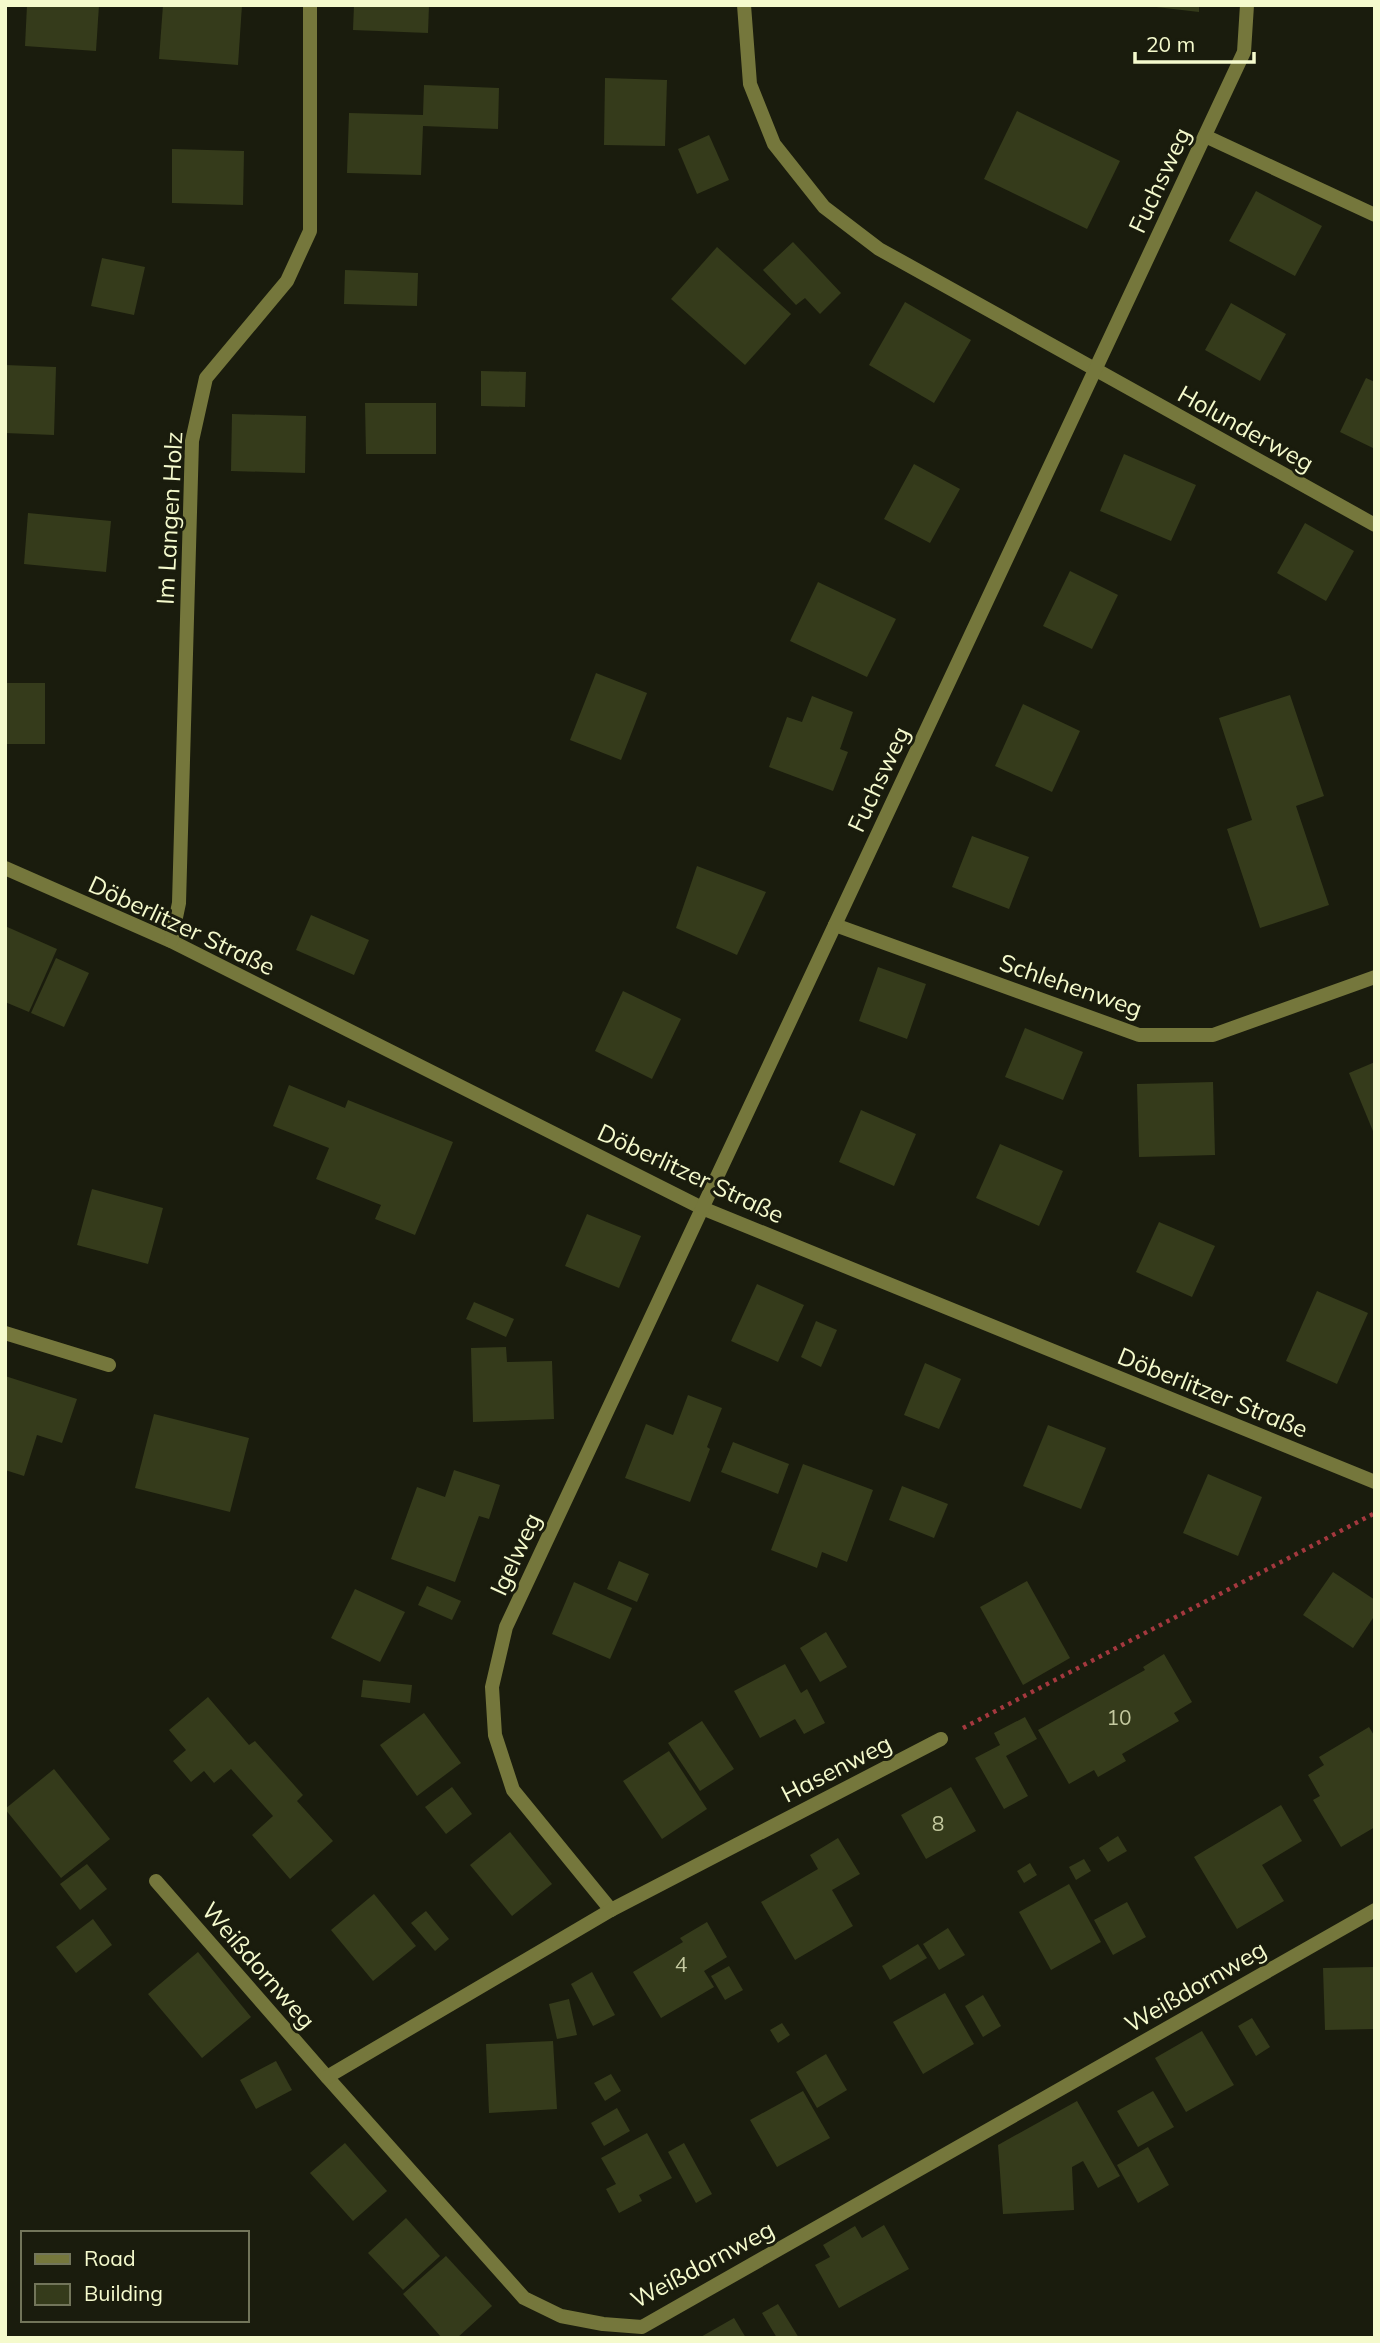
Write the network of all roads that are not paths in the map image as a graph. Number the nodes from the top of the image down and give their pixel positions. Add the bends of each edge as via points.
1 (310, 5) edge
2 (744, 5) edge
3 (1247, 5) edge
4 (1205, 136) junction
5 (1375, 215) edge
6 (1096, 370) junction
7 (1375, 525) edge
8 (5, 868) edge
9 (835, 925) junction
10 (171, 942) junction
11 (1375, 977) edge
12 (702, 1208) junction
13 (5, 1333) edge
14 (109, 1365) dead end
15 (1375, 1482) edge
16 (941, 1739) road end
17 (156, 1881) dead end
18 (611, 1910) junction
19 (1375, 1910) edge
20 (327, 2077) junction

1 - 10 street, Im Langen Holz via 310,231 288,281 206,378 192,441 179,903
2 - 6 street via 750,83 774,144 824,207 879,248
3 - 4 street, Fuchsweg via 1244,52
4 - 5 street
4 - 6 street, Fuchsweg
6 - 7 street, Holunderweg
6 - 9 street, Fuchsweg
8 - 10 street, Döberlitzer Straße
9 - 11 street, Schlehenweg via 1139,1035 1213,1035
9 - 12 street, Fuchsweg
10 - 12 street, Döberlitzer Straße
12 - 15 street, Döberlitzer Straße
12 - 18 street, Igelweg via 506,1627 492,1688 495,1735 513,1790
13 - 14 street
16 - 18 street, Hasenweg
17 - 20 street, Weißdornweg
18 - 20 street, Hasenweg
19 - 20 street, Weißdornweg via 642,2327 561,2316 524,2298

